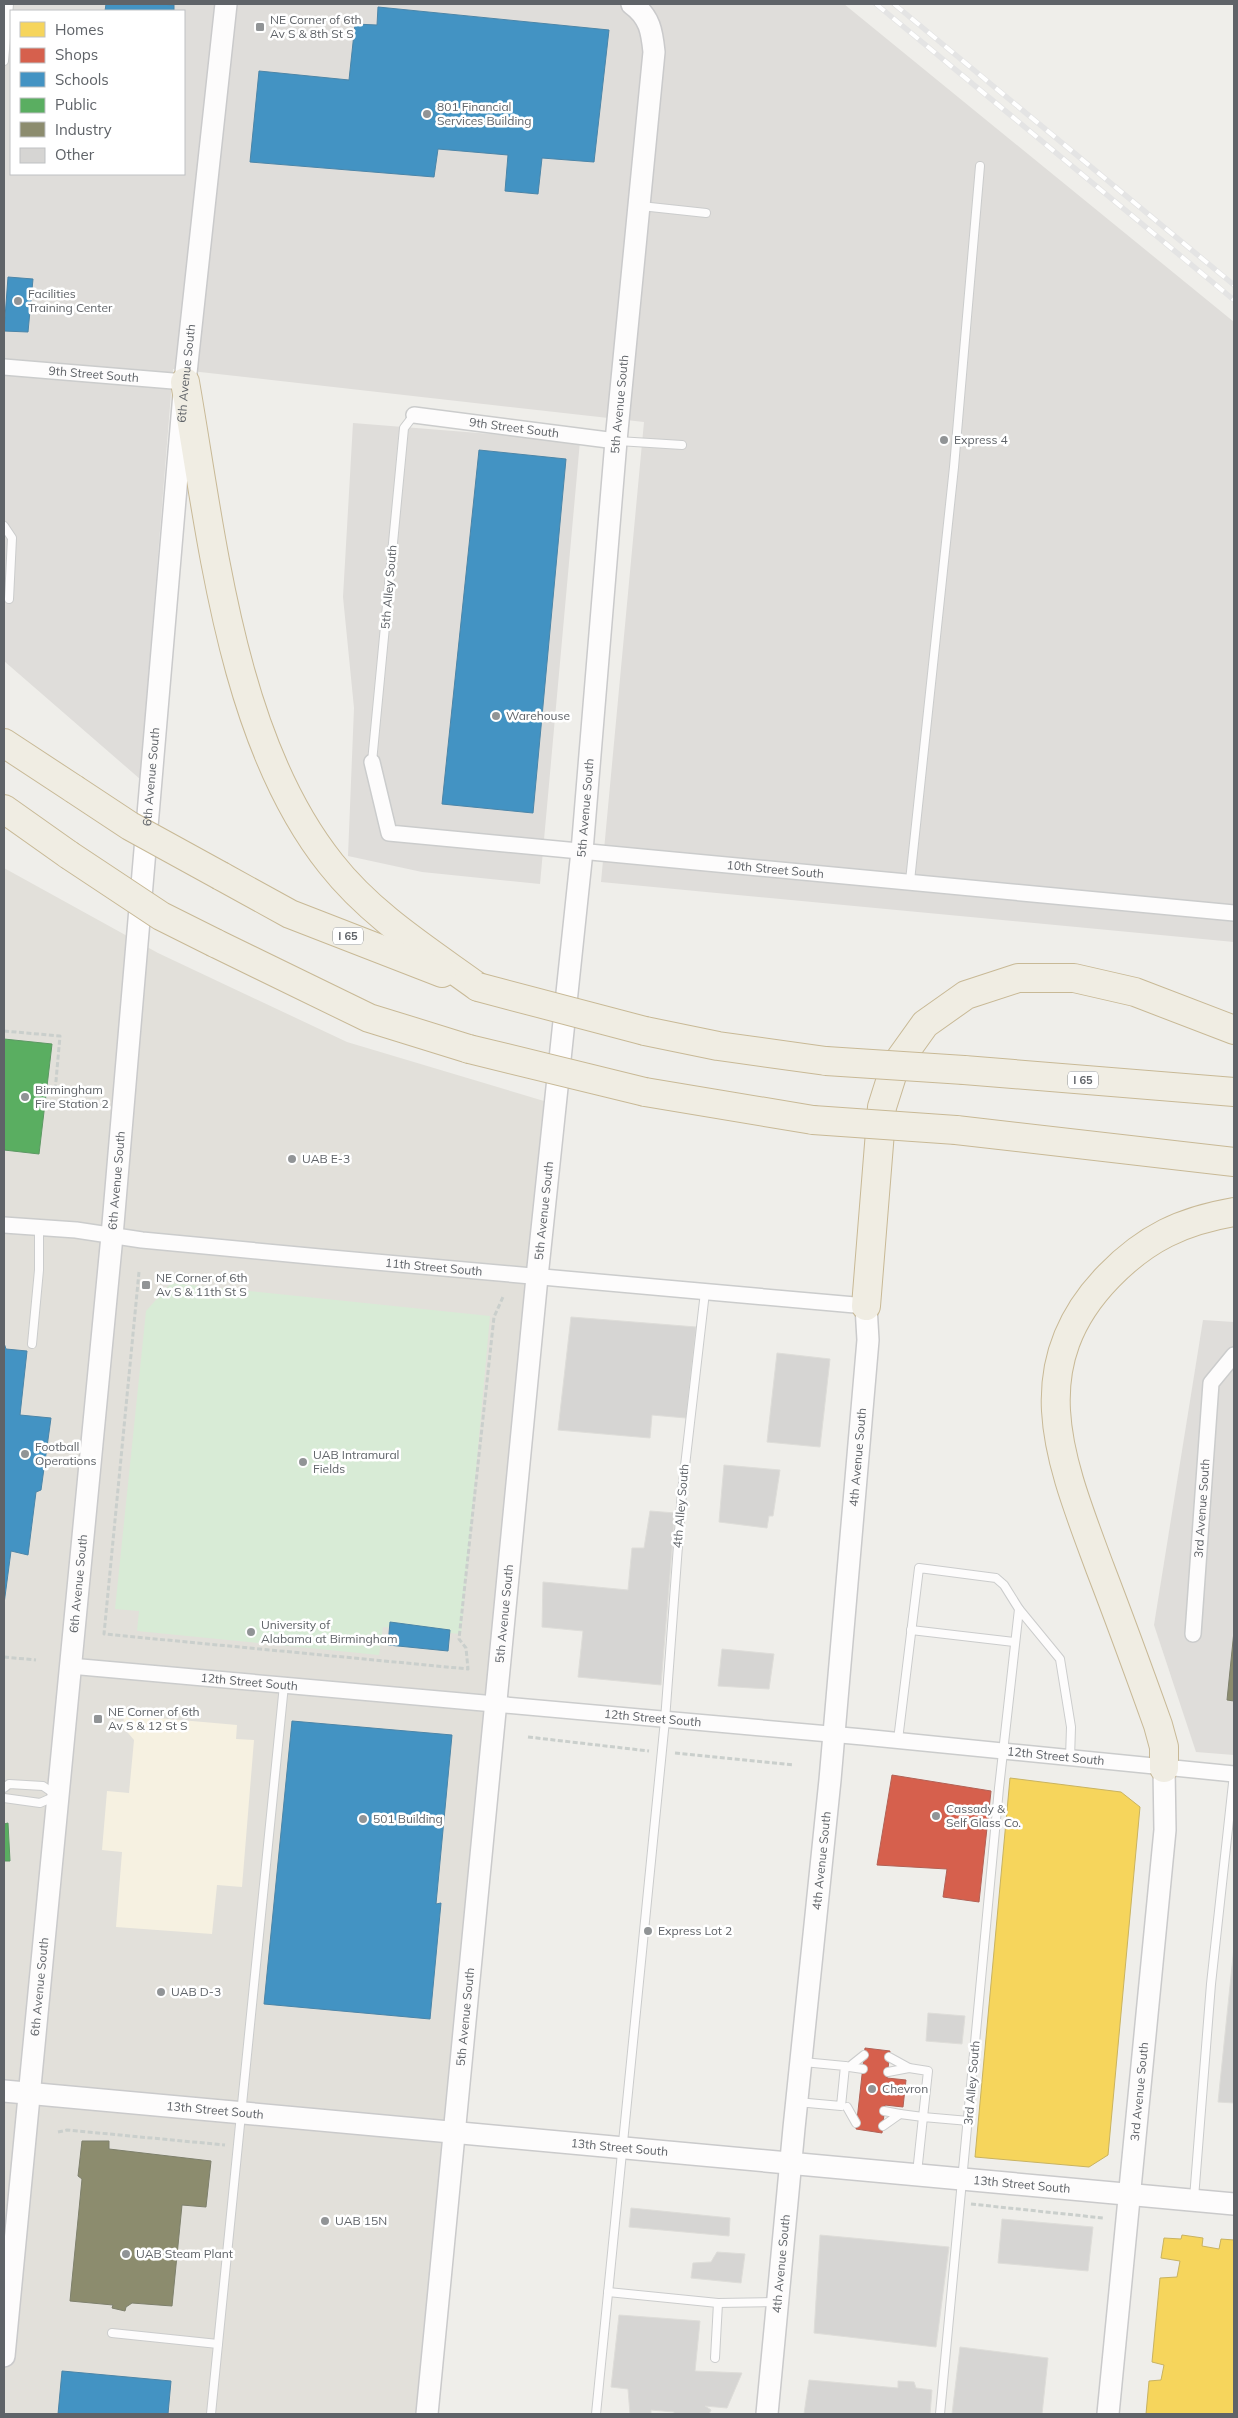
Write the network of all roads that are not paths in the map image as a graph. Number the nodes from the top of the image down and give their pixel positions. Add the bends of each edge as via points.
1 (9, 4) edge
2 (226, 4) edge
3 (639, 6) edge
4 (4, 61) edge
5 (980, 166) dead end
6 (639, 206) junction
7 (706, 213) dead end
8 (4, 367) edge
9 (185, 382) junction
10 (414, 415) joint
11 (616, 441) junction
12 (682, 445) dead end
13 (4, 526) edge
14 (9, 599) dead end
15 (4, 743) edge
16 (372, 762) joint
17 (4, 809) edge
18 (4, 822) edge
19 (582, 851) junction
20 (69, 856) junction
21 (910, 881) junction
22 (1234, 913) edge
23 (478, 987) junction
24 (1234, 1030) edge
25 (1234, 1092) edge
26 (1234, 1162) edge
27 (1234, 1212) edge
28 (4, 1225) edge
29 (39, 1226) junction
30 (112, 1236) junction
31 (537, 1277) junction
32 (705, 1292) junction
33 (866, 1306) junction
34 (32, 1344) dead end
35 (1234, 1355) edge
36 (1019, 1610) junction
37 (911, 1630) junction
38 (1193, 1634) dead end
39 (1014, 1642) junction
40 (70, 1666) junction
41 (284, 1685) junction
42 (495, 1704) junction
43 (665, 1720) junction
44 (834, 1734) junction
45 (898, 1740) junction
46 (1004, 1751) junction
47 (1070, 1758) junction
48 (1164, 1768) junction
49 (1234, 1774) edge
50 (4, 1788) edge
51 (58, 1796) junction
52 (4, 1798) edge
53 (864, 2055) dead end
54 (889, 2057) dead end
55 (801, 2062) junction
56 (847, 2066) junction
57 (908, 2068) junction
58 (863, 2069) dead end
59 (888, 2072) dead end
60 (4, 2091) edge
61 (29, 2094) junction
62 (797, 2102) junction
63 (844, 2107) junction
64 (858, 2108) dead end
65 (884, 2111) dead end
66 (241, 2113) junction
67 (900, 2114) junction
68 (923, 2117) junction
69 (969, 2121) junction
70 (856, 2123) dead end
71 (883, 2126) dead end
72 (454, 2133) junction
73 (622, 2148) junction
74 (791, 2164) junction
75 (917, 2175) junction
76 (963, 2179) junction
77 (1128, 2194) junction
78 (1194, 2200) junction
79 (1234, 2204) edge
80 (608, 2292) junction
81 (778, 2302) junction
82 (718, 2303) junction
83 (112, 2333) dead end
84 (218, 2344) junction
85 (4, 2356) edge
86 (715, 2358) dead end
87 (212, 2414) edge
88 (427, 2414) edge
89 (596, 2414) edge
90 (767, 2414) edge
91 (940, 2414) edge
92 (1108, 2414) edge

1 - 4 lane
2 - 9 street, 6th Avenue South
3 - 6 street, 5th Avenue South via 651,26 654,52
5 - 21 lane via 954,468
6 - 7 lane
6 - 11 street, 5th Avenue South
8 - 9 street, 9th Street South
9 - 23 highway via 222,591 250,706 291,806 331,865 380,916
9 - 30 street, 6th Avenue South
10 - 11 street, 9th Street South
10 - 16 lane, 5th Alley South via 404,428
11 - 12 lane
11 - 19 street, 5th Avenue South
13 - 14 lane via 12,538
15 - 23 highway, I 65, bridge via 130,826 290,914
16 - 19 street, 10th Street South via 389,833
17 - 20 highway
18 - 20 highway
19 - 21 street, 10th Street South
19 - 31 street, 5th Avenue South
20 - 26 highway, bridge via 161,916 369,1018 469,1049 645,1092 813,1120 956,1130
21 - 22 street, 10th Street South
23 - 25 highway, I 65, bridge via 645,1031 718,1046 826,1060
24 - 33 highway via 1135,992 1074,978 1018,978 966,995 925,1024 895,1066 882,1107
27 - 48 highway via 1205,1217 1163,1233 1122,1262 1100,1285 1068,1333 1055,1385 1060,1450 1074,1497 1158,1724 1164,1747
28 - 29 street, 11th Street South
29 - 30 street, 11th Street South
29 - 34 lane via 39,1270
30 - 31 street, 11th Street South
30 - 40 street, 6th Avenue South
31 - 32 street, 11th Street South
31 - 42 street, 5th Avenue South
32 - 33 street, 11th Street South
32 - 43 lane, 4th Alley South via 682,1492
33 - 44 street, 4th Avenue South via 868,1340
35 - 38 street, 3rd Avenue South via 1212,1383
36 - 37 lane via 996,1578 919,1568
36 - 39 lane, 3rd Alley South
36 - 47 lane via 1060,1658 1071,1727
37 - 39 lane
37 - 45 lane
39 - 46 lane, 3rd Alley South
40 - 41 street, 12th Street South
40 - 51 street, 6th Avenue South
41 - 42 street, 12th Street South
41 - 66 lane
42 - 43 street, 12th Street South
42 - 72 street, 5th Avenue South
43 - 44 street, 12th Street South
43 - 73 lane, 4th Alley South
44 - 45 street, 12th Street South
44 - 55 street, 4th Avenue South
45 - 46 street, 12th Street South
46 - 47 street, 12th Street South
46 - 69 lane, 3rd Alley South
47 - 48 street, 12th Street South
48 - 49 street, 12th Street South
48 - 77 street, 3rd Avenue South via 1166,1830
49 - 78 lane via 1211,1984
50 - 51 lane via 9,1784 43,1786
51 - 52 lane via 40,1803
51 - 61 street, 6th Avenue South
53 - 56 lane
54 - 57 lane
55 - 56 lane
55 - 62 street, 4th Avenue South
56 - 58 lane
56 - 63 lane
57 - 59 lane
57 - 68 lane via 928,2070
60 - 61 street, 13th Street South
61 - 66 street, 13th Street South
61 - 85 street, 6th Avenue South
62 - 63 lane
62 - 74 street, 4th Avenue South
63 - 64 lane
63 - 70 lane
65 - 67 lane
66 - 72 street, 13th Street South
66 - 84 lane
67 - 68 lane
67 - 71 lane
68 - 69 lane
68 - 75 lane
69 - 76 lane, 3rd Alley South
72 - 73 street, 13th Street South
72 - 88 street, 5th Avenue South
73 - 74 street, 13th Street South
73 - 80 lane, 4th Alley South
74 - 75 street, 13th Street South
74 - 81 street, 4th Avenue South
75 - 76 street, 13th Street South
76 - 77 street, 13th Street South
76 - 91 lane, 3rd Alley South
77 - 78 street, 13th Street South
77 - 92 street, 3rd Avenue South
78 - 79 street, 13th Street South
80 - 82 lane
80 - 89 lane, 4th Alley South
81 - 82 lane
81 - 90 street, 4th Avenue South
82 - 86 lane
83 - 84 lane
84 - 87 lane

